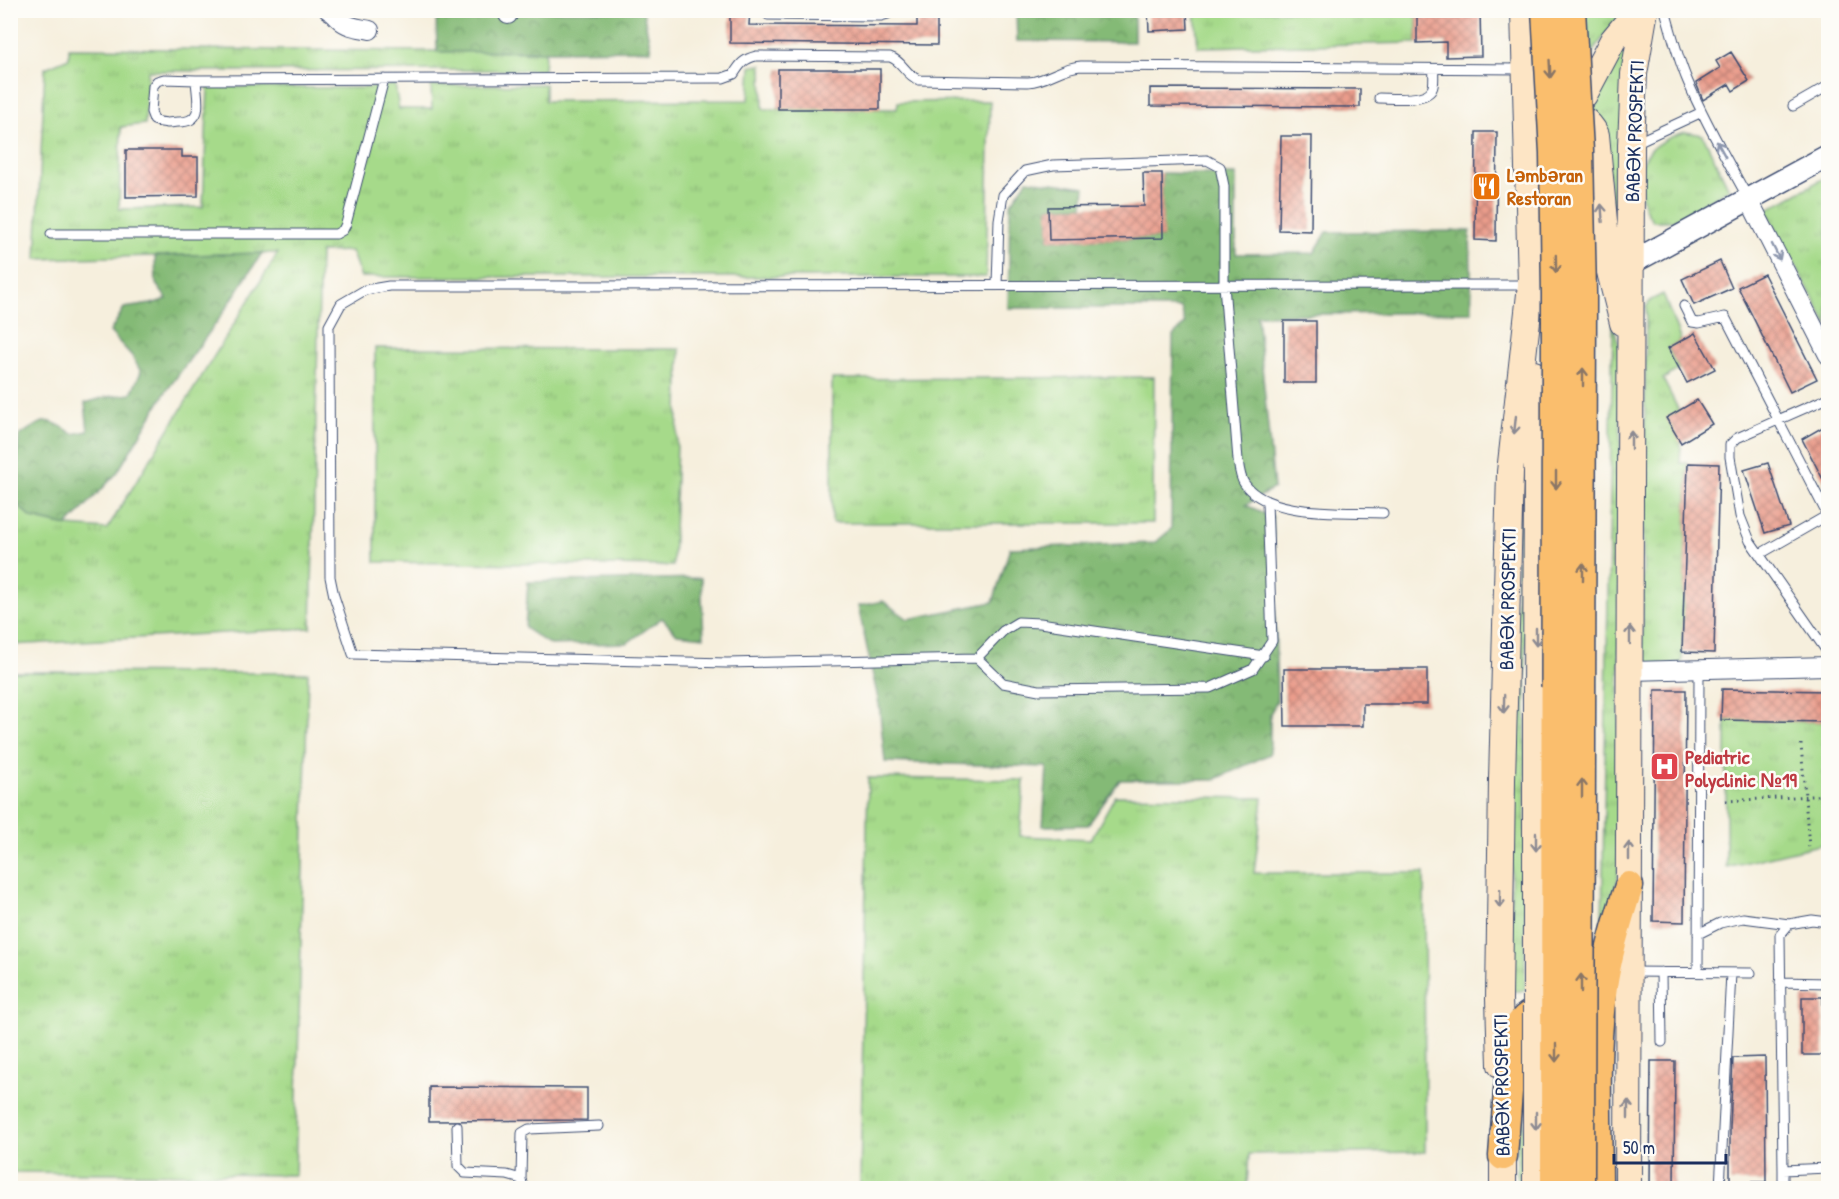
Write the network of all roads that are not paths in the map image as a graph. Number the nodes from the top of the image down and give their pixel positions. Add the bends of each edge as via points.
1 (328, 10) edge
2 (890, 10) edge
3 (1524, 10) edge
4 (1546, 10) edge
5 (1571, 10) edge
6 (1638, 10) edge
7 (1645, 10) edge
8 (1665, 10) edge
9 (1825, 10) edge
10 (768, 15) dead end
11 (1828, 17) edge
12 (370, 30) dead end
13 (1434, 69) junction
14 (1526, 69) junction
15 (384, 79) junction
16 (196, 80) junction
17 (1828, 86) edge
18 (1379, 98) dead end
19 (1793, 106) dead end
20 (1702, 112) junction
21 (1630, 145) junction
22 (1828, 156) edge
23 (1749, 200) junction
24 (51, 234) dead end
25 (1631, 263) junction
26 (997, 285) junction
27 (1224, 285) junction
28 (1531, 285) junction
29 (1684, 306) dead end
30 (1631, 352) junction
31 (1828, 355) edge
32 (1828, 398) edge
33 (1779, 419) junction
34 (1267, 502) junction
35 (1383, 513) dead end
36 (1828, 515) edge
37 (1760, 554) junction
38 (1828, 653) edge
39 (1264, 656) junction
40 (977, 658) junction
41 (1828, 666) edge
42 (1699, 670) junction
43 (1630, 671) junction
44 (1629, 886) junction
45 (1828, 922) edge
46 (1789, 924) junction
47 (1698, 934) junction
48 (1628, 972) junction
49 (1661, 972) junction
50 (1698, 972) junction
51 (1731, 973) junction
52 (1751, 973) dead end
53 (1780, 982) junction
54 (1828, 983) edge
55 (1662, 1042) dead end
56 (1598, 1057) junction
57 (457, 1126) dead end
58 (599, 1126) dead end
59 (1503, 1156) junction
60 (1828, 1168) edge
61 (1783, 1170) junction
62 (522, 1184) edge
63 (1503, 1188) edge
64 (1536, 1188) edge
65 (1555, 1188) edge
66 (1580, 1188) edge
67 (1598, 1188) edge
68 (1628, 1188) edge
69 (1720, 1188) edge
70 (1783, 1188) edge

1 - 12 street via 348,25
2 - 10 lane via 881,16
3 - 14 main road, BABƏK PROSPEKTI
4 -> 65 main road, bridge via 1557,295
66 -> 5 main road, bridge via 1582,305
6 - 14 main road via 1613,40 1584,95 1574,104 1553,107 1538,99
7 - 21 main road, BABƏK PROSPEKTI via 1634,74
8 - 20 lane via 1677,54
9 - 11 lane
13 - 14 lane
13 - 15 lane via 1081,66 1063,69 1039,82 1017,82 919,80 890,57 756,56 747,58 734,74 723,78
13 - 18 lane via 1433,88 1428,94 1418,98
14 - 28 main road, BABƏK PROSPEKTI
15 - 16 lane
15 - 24 lane via 346,224 336,234
16 - 16 lane via 195,118 189,122 154,120 151,112 157,81
17 - 19 lane
20 - 21 lane
23 -> 20 lane
21 - 25 main road, BABƏK PROSPEKTI
22 - 23 street
23 - 25 street
23 -> 31 street
25 - 30 main road, BABƏK PROSPEKTI
26 - 27 lane
26 - 27 lane via 1003,195 1026,171 1053,165 1207,160 1220,167 1224,186
26 - 40 lane via 389,286 365,290 342,304 329,326 330,577 353,654 727,663
27 - 28 lane
27 - 34 lane via 1242,481
30 -> 28 main road via 1608,264 1596,135 1575,115 1554,117 1537,135
28 -> 59 main road, BABƏK PROSPEKTI via 1510,471 1499,999
28 -> 64 main road, bridge via 1537,471
29 - 33 lane via 1692,322 1725,317
43 -> 30 main road, BABƏK PROSPEKTI
32 - 33 lane
33 - 36 lane
33 - 37 lane via 1730,445 1740,516
34 - 35 lane via 1291,509
34 - 39 lane via 1272,641
36 - 37 lane
37 - 38 lane
39 - 40 lane via 1040,622 1018,622 1003,631
39 - 40 lane via 1253,669 1210,688 1039,690 1003,683
41 - 42 street
42 - 43 street
42 - 47 lane
44 -> 43 main road, BABƏK PROSPEKTI
44 - 48 main road, BABƏK PROSPEKTI
44 - 56 main road via 1606,964
45 - 46 lane
46 - 47 lane via 1743,918
46 - 53 lane via 1780,935
47 - 50 lane
48 - 49 lane
68 -> 48 main road, BABƏK PROSPEKTI
49 - 50 lane
49 - 55 lane
50 - 51 lane
51 - 52 lane
51 - 69 lane
53 - 54 lane
53 - 61 lane
56 - 59 main road via 1591,1027 1574,1012 1560,1007 1542,1009 1520,1023 1512,1040
56 - 67 main road
57 - 62 lane via 458,1166 465,1173 507,1175
58 - 62 lane via 529,1129 522,1133
59 - 63 main road, BABƏK PROSPEKTI
60 - 61 lane
61 - 70 lane

